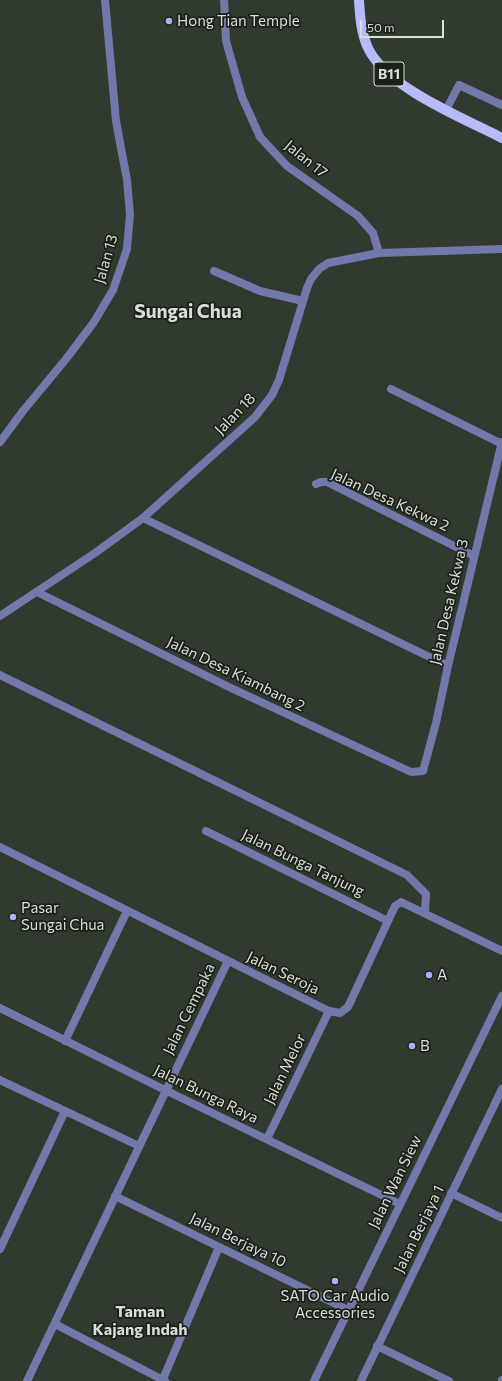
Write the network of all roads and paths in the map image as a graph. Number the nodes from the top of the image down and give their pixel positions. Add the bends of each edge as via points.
1 (105, 0) edge
2 (224, 0) edge
3 (359, 0) edge
4 (502, 105) edge
5 (446, 110) junction
6 (502, 138) edge
7 (502, 249) edge
8 (379, 253) junction
9 (214, 270) dead end
10 (303, 301) junction
11 (391, 389) dead end
12 (0, 442) edge
13 (502, 443) edge
14 (316, 484) dead end
15 (143, 518) junction
16 (474, 556) junction
17 (37, 592) junction
18 (0, 616) edge
19 (448, 666) junction
20 (0, 675) edge
21 (424, 770) joint
22 (206, 831) dead end
23 (0, 847) edge
24 (127, 911) junction
25 (424, 912) junction
26 (388, 921) junction
27 (502, 950) edge
28 (228, 961) junction
29 (502, 996) edge
30 (0, 1008) edge
31 (329, 1011) junction
32 (65, 1040) junction
33 (0, 1080) edge
34 (502, 1089) edge
35 (165, 1090) junction
36 (64, 1111) junction
37 (267, 1139) junction
38 (139, 1146) junction
39 (451, 1193) junction
40 (115, 1196) junction
41 (400, 1204) junction
42 (502, 1218) edge
43 (219, 1247) junction
44 (0, 1249) edge
45 (348, 1310) junction
46 (55, 1324) junction
47 (377, 1346) junction
48 (164, 1380) edge
49 (28, 1381) edge
50 (314, 1381) edge
51 (361, 1381) edge
52 (449, 1381) edge

1 - 12 street, Jalan 13 via 116,121 127,180 130,214 127,249 113,290 94,322
2 - 8 street, Jalan 17 via 226,41 242,97 260,137 287,166 358,216 373,233
3 - 5 main road, B11 via 367,47 381,67 409,89
4 - 5 street via 459,85
5 - 6 main road, B11
7 - 8 street, Jalan 18
8 - 10 street, Jalan 18 via 328,263 311,279
9 - 10 street via 260,292
10 - 15 street, Jalan 18 via 272,395 244,428
11 - 13 street
13 - 16 street, Jalan Desa Kekwa 3
14 - 16 street, Jalan Desa Kekwa 2 via 326,482
15 - 17 street, Jalan 18
15 - 19 street
16 - 19 street, Jalan Desa Kekwa 3
17 - 18 street, Jalan 18
17 - 21 street, Jalan Desa Kiambang 2 via 231,688 411,772
19 - 21 street, Jalan Desa Kekwa 3
20 - 25 street via 407,875 426,894
22 - 26 street, Jalan Bunga Tanjung
23 - 24 street, Jalan Seroja
24 - 28 street, Jalan Seroja
24 - 32 street
25 - 26 street, Jalan Seroja via 401,902 395,906
25 - 27 street, Jalan Seroja
26 - 31 street, Jalan Seroja via 348,1007 340,1013
28 - 31 street, Jalan Seroja
28 - 35 street, Jalan Cempaka
29 - 41 street, Jalan Wan Siew
30 - 32 street, Jalan Bunga Raya
31 - 37 street, Jalan Melor
32 - 35 street, Jalan Bunga Raya
33 - 36 street
34 - 39 street, Jalan Berjaya 1
35 - 37 street, Jalan Bunga Raya
35 - 38 street
36 - 38 street
36 - 44 street
37 - 41 street, Jalan Bunga Raya
38 - 40 street
39 - 42 street
39 - 47 street, Jalan Berjaya 1
40 - 43 street, Jalan Berjaya 10
40 - 46 street
41 - 45 street, Jalan Wan Siew
43 - 45 street, Jalan Berjaya 10
43 - 48 street
45 - 50 street, Jalan Wan Siew
46 - 48 street
46 - 49 street
47 - 51 street, Jalan Berjaya 1
47 - 52 street

